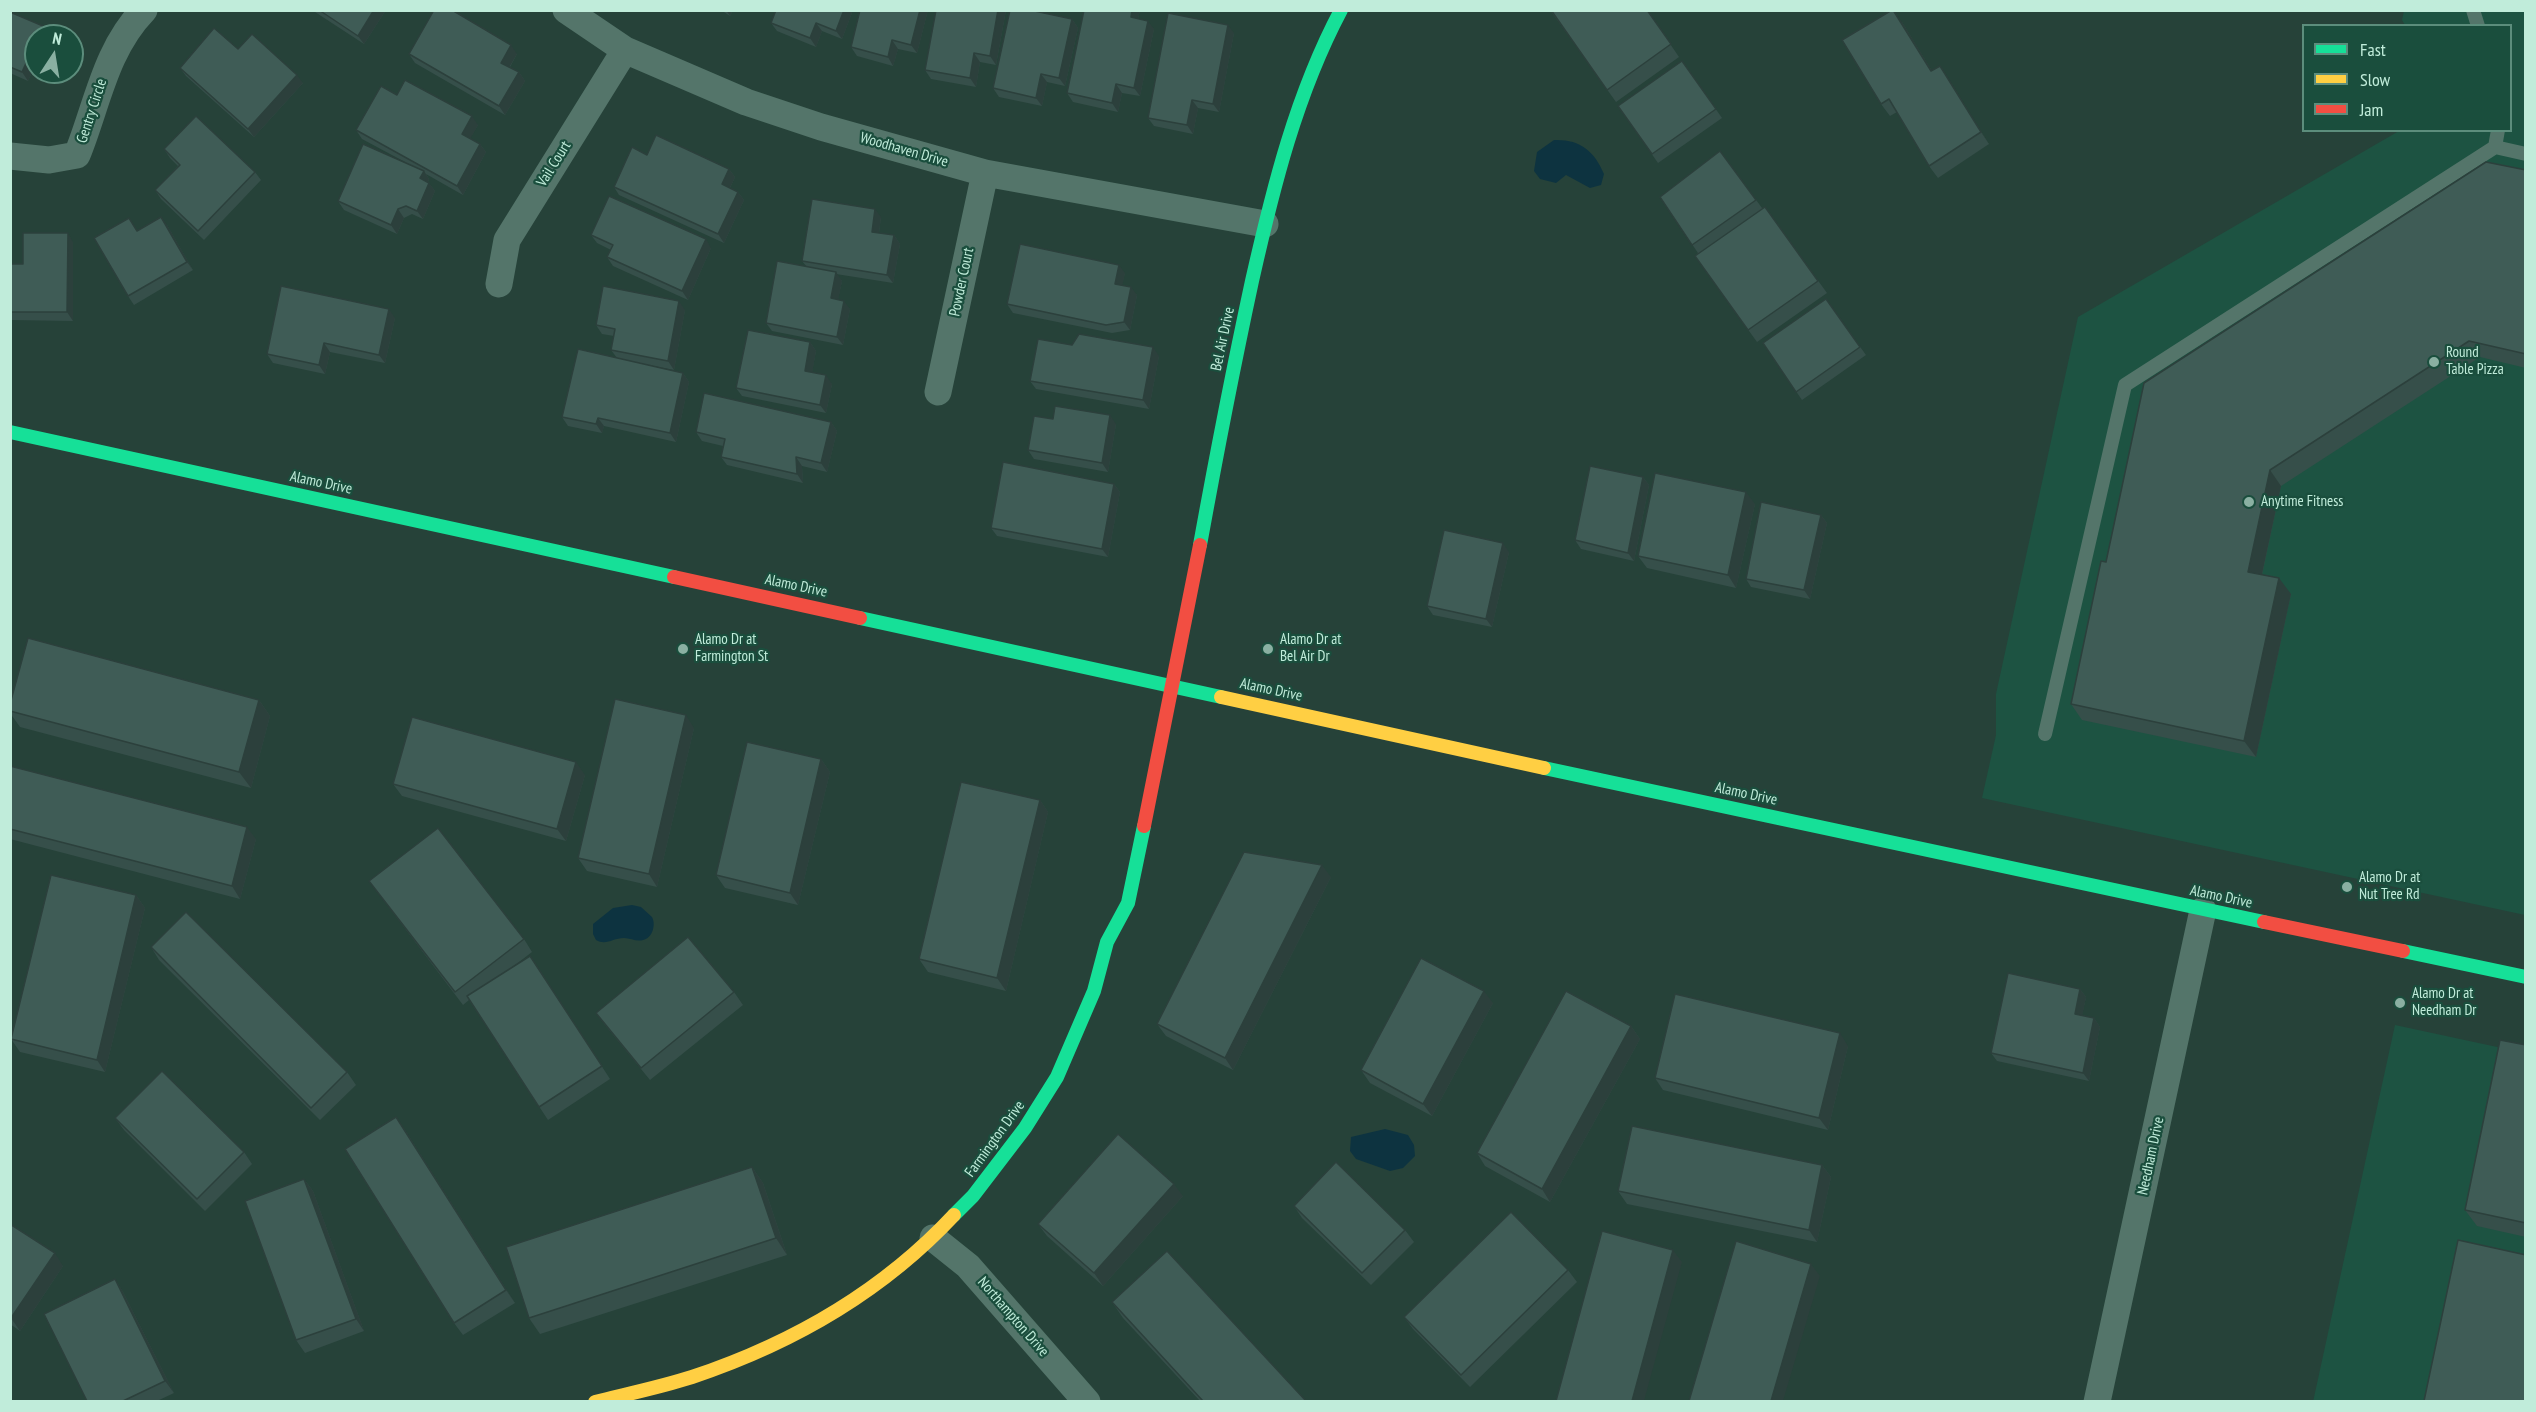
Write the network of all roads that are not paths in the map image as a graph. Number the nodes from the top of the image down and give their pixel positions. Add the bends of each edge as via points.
1 (144, 10) edge
2 (566, 10) edge
3 (1341, 10) edge
4 (625, 50) junction
5 (2499, 132) edge
6 (2495, 147) junction
7 (2526, 154) edge
8 (10, 156) edge
9 (985, 172) junction
10 (1265, 224) junction
11 (499, 284) dead end
12 (938, 392) dead end
13 (10, 432) edge
14 (1173, 685) junction
15 (2045, 734) dead end
16 (2203, 910) junction
17 (2526, 977) edge
18 (933, 1238) junction
19 (595, 1401) edge
20 (1087, 1401) edge
21 (2097, 1401) edge

1 - 8 street, Gentry Circle via 106,67 77,155 49,160
2 - 4 street, Woodhaven Drive
3 - 10 main road, Bel Air Drive via 1300,96
4 - 9 street, Woodhaven Drive via 746,102
4 - 11 street, Vail Court via 507,240
5 - 6 lane
6 - 7 lane
6 - 15 lane via 2126,385
9 - 10 street, Woodhaven Drive
9 - 12 street, Powder Court
10 - 14 main road, Bel Air Drive
13 - 14 main road, Alamo Drive
14 - 16 main road, Alamo Drive
14 - 18 main road, Farmington Drive via 1128,903 1107,942 1094,991 1072,1046 1057,1077 999,1164
16 - 17 main road, Alamo Drive
16 - 21 street, Needham Drive
18 - 19 main road, Farmington Drive via 836,1313 771,1345 692,1377
18 - 20 street, Northampton Drive via 968,1266

